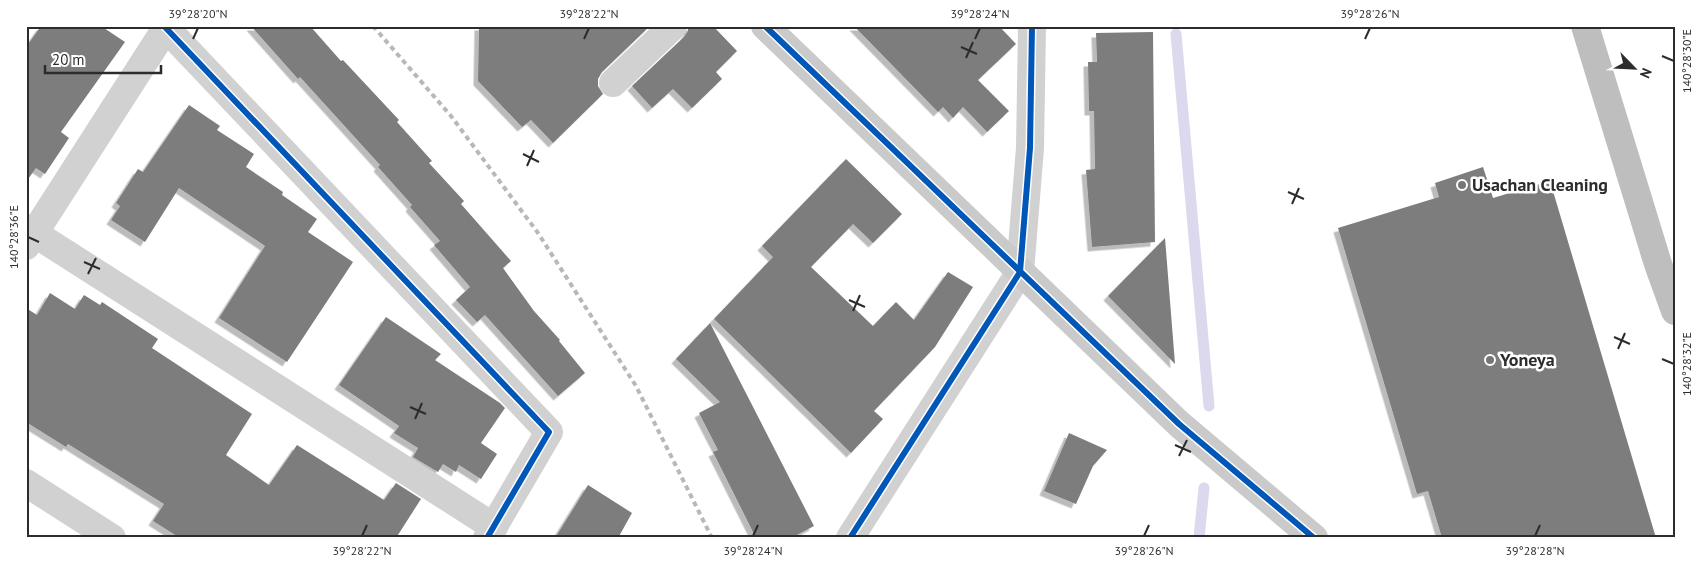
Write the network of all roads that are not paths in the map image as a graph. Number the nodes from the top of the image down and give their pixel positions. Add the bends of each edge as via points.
1 (673, 26) edge
2 (766, 26) edge
3 (1032, 26) edge
4 (1585, 26) edge
5 (165, 27) edge
6 (613, 83) dead end
7 (29, 236) edge
8 (1020, 272) junction
9 (1675, 311) edge
10 (26, 483) edge
11 (491, 532) edge
12 (112, 538) edge
13 (850, 538) edge
14 (1314, 538) edge

1 - 6 street
2 - 8 street
3 - 8 street via 1030,148
4 - 9 highway
5 - 7 street
5 - 11 street via 549,432
7 - 11 street
8 - 13 street
8 - 14 street via 1179,424
10 - 12 street

